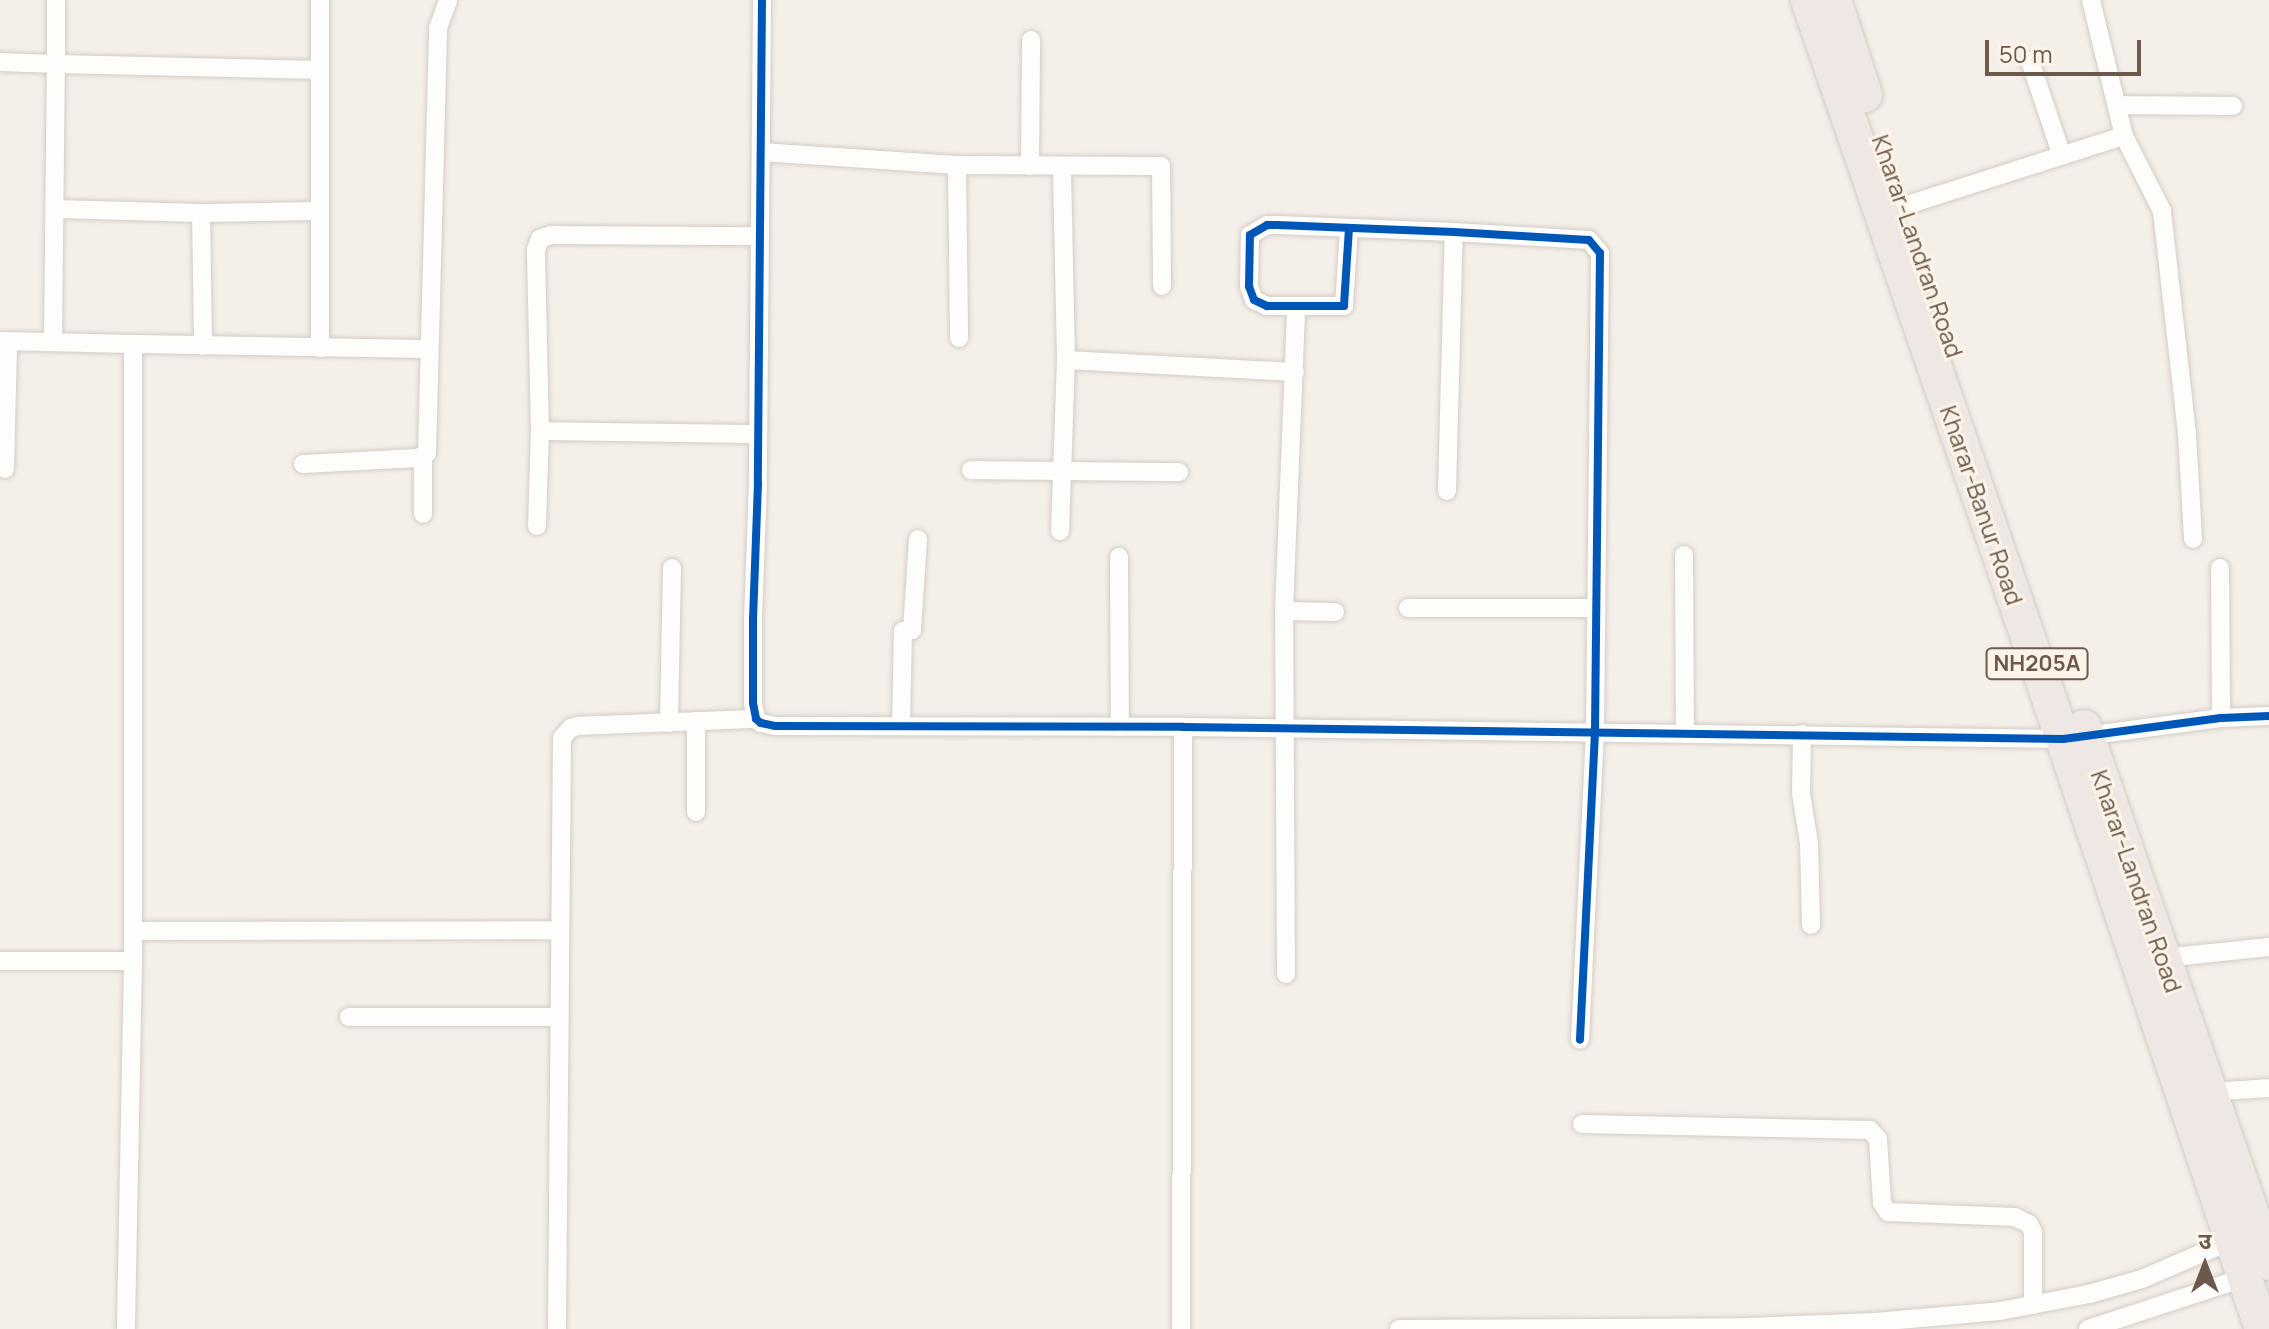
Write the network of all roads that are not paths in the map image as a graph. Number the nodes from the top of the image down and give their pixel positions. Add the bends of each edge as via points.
1 (56, 0) edge
2 (320, 0) edge
3 (448, 0) edge
4 (762, 0) edge
5 (1808, 0) edge
6 (1834, 0) edge
7 (2091, 0) edge
8 (1031, 40) dead end
9 (2030, 61) dead end
10 (0, 62) edge
11 (56, 64) junction
12 (320, 70) junction
13 (2117, 105) junction
14 (2233, 106) dead end
15 (2124, 136) junction
16 (761, 152) junction
17 (2062, 156) junction
18 (957, 165) junction
19 (1030, 166) junction
20 (1062, 167) junction
21 (1904, 206) junction
22 (57, 209) junction
23 (320, 211) junction
24 (201, 213) junction
25 (1349, 228) junction
26 (1454, 232) junction
27 (759, 236) junction
28 (1162, 286) dead end
29 (1296, 308) junction
30 (959, 338) dead end
31 (4, 341) edge
32 (53, 341) junction
33 (133, 344) junction
34 (203, 346) junction
35 (320, 348) junction
36 (428, 349) junction
37 (1066, 360) junction
38 (1295, 372) junction
39 (540, 431) junction
40 (757, 434) junction
41 (423, 457) junction
42 (303, 464) dead end
43 (5, 469) dead end
44 (971, 470) dead end
45 (1062, 471) junction
46 (1179, 472) dead end
47 (1447, 491) dead end
48 (423, 514) dead end
49 (537, 526) dead end
50 (1060, 531) dead end
51 (918, 539) dead end
52 (2193, 539) dead end
53 (1684, 555) dead end
54 (1119, 557) dead end
55 (672, 568) dead end
56 (2220, 568) dead end
57 (1408, 608) dead end
58 (1596, 608) junction
59 (1284, 611) junction
60 (1335, 612) dead end
61 (2269, 716) edge
62 (2221, 718) junction
63 (756, 719) junction
64 (696, 721) junction
65 (669, 723) junction
66 (901, 726) junction
67 (1120, 727) junction
68 (1183, 727) junction
69 (1287, 731) junction
70 (1595, 732) junction
71 (1685, 734) junction
72 (1802, 734) junction
73 (2075, 738) junction
74 (696, 812) dead end
75 (1811, 925) dead end
76 (559, 930) junction
77 (133, 931) junction
78 (2269, 947) edge
79 (2163, 958) junction
80 (0, 961) edge
81 (133, 961) junction
82 (1286, 974) dead end
83 (349, 1017) dead end
84 (559, 1017) junction
85 (1580, 1040) dead end
86 (2269, 1088) edge
87 (2210, 1092) junction
88 (1582, 1124) dead end
89 (2230, 1241) junction
90 (2256, 1270) edge
91 (2033, 1305) junction
92 (2262, 1315) edge
93 (126, 1329) edge
94 (557, 1329) edge
95 (1181, 1329) edge
96 (1399, 1329) edge
97 (2088, 1329) edge

1 - 11 street
2 - 12 street
3 - 36 street via 438,28
4 - 16 street
5 - 73 highway, Kharar-Banur Road / NH205A
6 - 21 highway, Kharar-Landran Road / NH205A
7 - 13 street
8 - 19 street
9 - 17 street
10 - 11 street
11 - 12 street
11 - 22 street
12 - 23 street
13 - 14 street
13 - 15 street
15 - 17 street
15 - 52 street via 2162,211
16 - 18 street
16 - 27 street
17 - 21 street
18 - 19 street
18 - 30 street
19 - 20 street
20 - 28 street via 1161,166
20 - 37 street
21 - 73 highway, Kharar-Landran Road / NH205A
22 - 24 street
22 - 32 street
23 - 24 street
23 - 35 street
24 - 34 street
25 - 26 street
25 - 29 street via 1344,306
25 - 29 street via 1267,225 1252,231 1248,255 1254,300
26 - 47 street
26 - 58 street via 1589,240 1598,247
27 - 39 street via 540,239
27 - 40 street
29 - 38 street
31 - 32 street
31 - 43 street
32 - 33 street
33 - 34 street
33 - 77 street
34 - 35 street
35 - 36 street
36 - 41 street via 428,446
37 - 38 street
37 - 45 street
38 - 59 street
39 - 40 street
39 - 49 street
40 - 63 street
41 - 42 street
41 - 48 street
44 - 45 street
45 - 46 street
45 - 50 street
51 - 66 street via 912,630 903,631
53 - 71 street
54 - 67 street
55 - 65 street
56 - 62 street
57 - 58 street
58 - 70 street
59 - 60 street
59 - 69 street
61 - 62 street
62 - 73 street
63 - 64 street
63 - 66 street via 775,726
64 - 65 street
64 - 74 street
65 - 76 street via 578,726 564,733
66 - 67 street
67 - 68 street
68 - 69 street
68 - 95 street
69 - 70 street
69 - 82 street
70 - 71 street
70 - 85 street
71 - 72 street
72 - 73 street
72 - 75 street
73 - 79 highway, Kharar-Landran Road / NH205A
73 - 89 highway, Kharar-Banur Road / NH205A
76 - 77 street
76 - 84 street
77 - 81 street
78 - 79 street
79 - 87 highway, Kharar-Landran Road / NH205A
80 - 81 street
81 - 93 street
83 - 84 street
84 - 94 street
86 - 87 street
87 - 90 highway, Kharar-Landran Road / NH205A
88 - 91 street via 1870,1130 1878,1139 1882,1203 1888,1212 2015,1217 2029,1224
89 - 90 highway, Kharar-Banur Road / NH205A
89 - 91 street via 2142,1279
90 - 92 highway, Kharar-Banur Road / NH205A
90 - 97 street
91 - 96 street via 1875,1322 1748,1327

